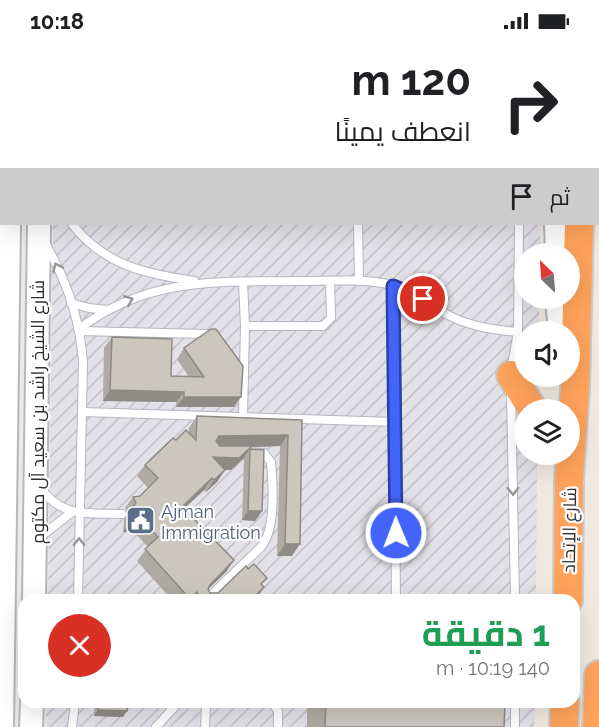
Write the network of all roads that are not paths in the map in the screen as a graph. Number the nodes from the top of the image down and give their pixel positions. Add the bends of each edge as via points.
1 (9, 225) edge
2 (73, 225) edge
3 (358, 225) edge
4 (519, 225) edge
5 (556, 225) edge
6 (579, 225) edge
7 (34, 227) edge
8 (557, 243) edge
9 (4, 262) edge
10 (330, 281) junction
11 (359, 281) junction
12 (201, 282) junction
13 (243, 282) junction
14 (393, 286) junction
15 (72, 303) junction
16 (108, 310) junction
17 (518, 321) edge
18 (570, 321) edge
19 (245, 326) junction
20 (79, 330) junction
21 (514, 332) edge
22 (207, 334) edge
23 (514, 357) edge
24 (511, 375) junction
25 (572, 387) edge
26 (526, 399) edge
27 (82, 412) junction
28 (243, 417) junction
29 (394, 422) junction
30 (225, 452) edge
31 (565, 466) edge
32 (3, 469) edge
33 (36, 481) junction
34 (2, 510) edge
35 (76, 512) junction
36 (122, 514) dead end
37 (36, 541) junction
38 (569, 568) junction
39 (34, 594) edge
40 (78, 594) edge
41 (212, 594) edge
42 (396, 594) edge
43 (515, 594) edge
44 (554, 594) edge
45 (568, 594) edge
46 (599, 675) edge
47 (32, 708) edge
48 (74, 708) edge
49 (172, 708) edge
50 (207, 708) edge
51 (276, 708) edge
52 (515, 708) edge
53 (565, 708) edge
54 (2, 727) edge
55 (31, 727) edge
56 (72, 727) edge
57 (156, 727) edge
58 (205, 727) edge
59 (278, 727) edge
60 (515, 727) edge
61 (564, 727) edge
62 (597, 727) edge

1 - 9 main road, شارع الشيخ راشد بن سعيد آل مكتوم
2 - 12 lane via 88,241 121,263 159,276
3 - 11 lane
4 - 17 lane
5 - 8 main road
6 - 18 highway
15 -> 7 lane via 51,254
7 - 33 main road, شارع الشيخ راشد بن سعيد آل مكتوم via 26,287 36,330
9 - 32 main road, شارع الشيخ راشد بن سعيد آل مكتوم
10 - 11 lane
10 - 13 lane
10 - 19 lane via 331,318 323,326
11 - 14 lane
12 - 13 lane
16 -> 12 lane via 152,292
13 - 19 lane
14 - 21 lane via 473,326
14 - 29 lane
15 - 16 lane
15 - 20 lane
16 - 20 lane
19 - 28 lane
20 - 22 lane
20 - 27 lane
23 - 24 lane
24 - 26 highway
24 -> 43 lane
25 - 31 highway, شارع الإتحاد
27 - 28 lane
27 - 35 lane
28 - 29 lane
29 - 42 lane
30 - 41 lane via 258,452 269,457 271,528 266,542
31 - 38 highway, شارع الإتحاد
32 - 34 main road, شارع الشيخ راشد بن سعيد آل مكتوم
33 - 35 lane via 51,500
33 - 37 main road, شارع الشيخ راشد بن سعيد آل مكتوم
34 - 54 main road, شارع الشيخ راشد بن سعيد آل مكتوم
35 - 36 lane
35 - 37 lane
40 -> 35 lane
37 - 39 main road, شارع الشيخ راشد بن سعيد آل مكتوم
38 - 44 highway
38 - 45 highway, شارع الإتحاد
46 - 62 highway
47 - 55 main road
48 - 56 lane
49 - 57 lane
50 - 58 lane
51 - 59 lane
52 - 60 lane
53 - 61 highway

